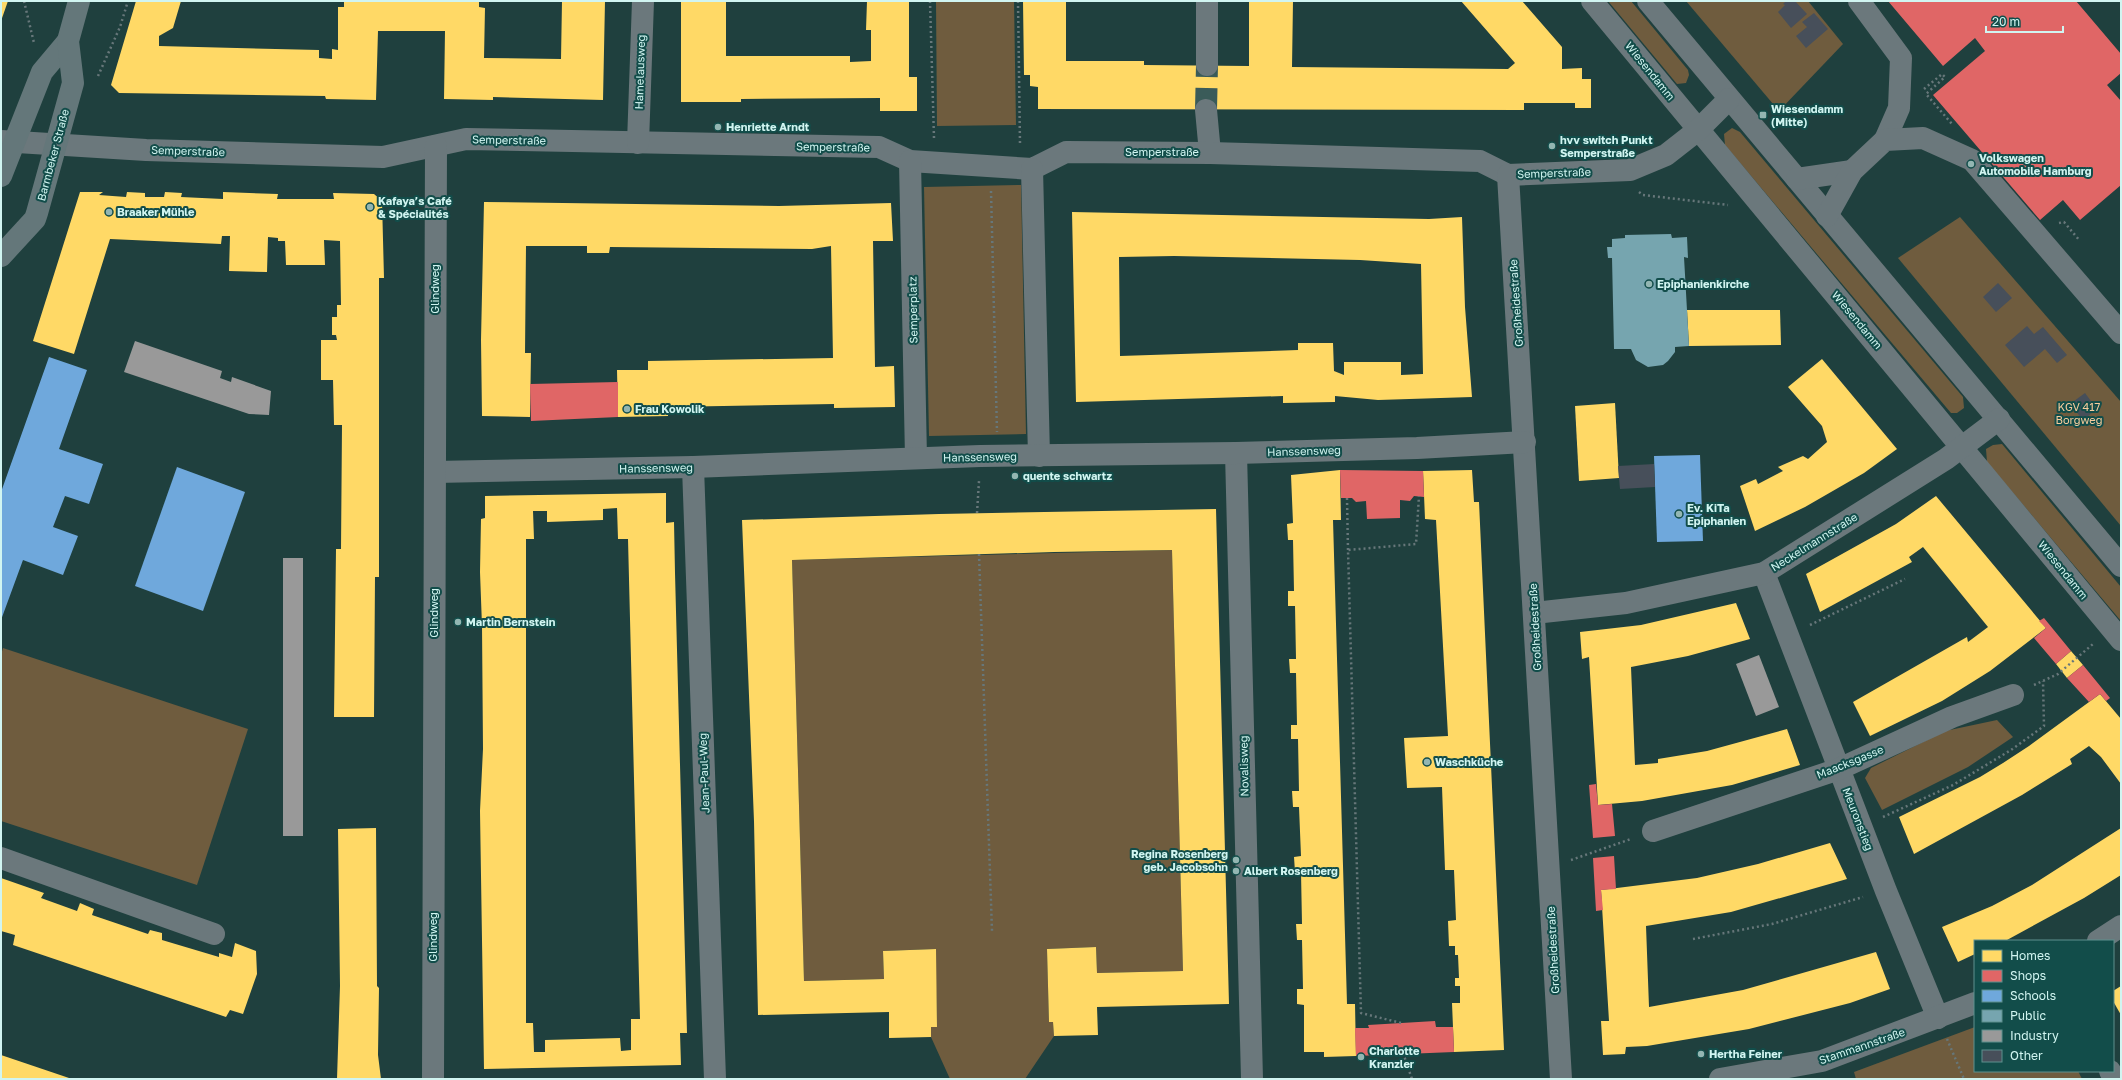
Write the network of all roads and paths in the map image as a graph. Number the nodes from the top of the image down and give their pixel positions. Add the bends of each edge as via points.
1 (79, 1) edge
2 (128, 1) edge
3 (642, 1) edge
4 (930, 1) edge
5 (1018, 1) edge
6 (1207, 1) edge
7 (1592, 1) edge
8 (1648, 1) edge
9 (1859, 1) edge
10 (24, 3) edge
11 (68, 41) junction
12 (1207, 65) tunnel mouth
13 (42, 72) junction
14 (1942, 74) dead end
15 (97, 79) dead end
16 (1925, 89) dead end
17 (1729, 99) junction
18 (1206, 110) tunnel mouth
19 (1698, 130) junction
20 (1884, 140) junction
21 (8, 141) edge
22 (638, 143) junction
23 (56, 144) junction
24 (436, 146) junction
25 (1210, 153) junction
26 (910, 162) junction
27 (935, 164) junction
28 (991, 167) junction
29 (1026, 169) junction
30 (1612, 170) junction
31 (1852, 171) junction
32 (1508, 175) junction
33 (1, 176) edge
34 (1797, 179) junction
35 (1764, 209) junction
36 (1827, 216) junction
37 (1, 256) edge
38 (2121, 333) edge
39 (1999, 419) junction
40 (1525, 442) junction
41 (1962, 446) junction
42 (1236, 452) junction
43 (989, 456) junction
44 (1038, 456) junction
45 (916, 458) junction
46 (693, 467) junction
47 (435, 472) junction
48 (1419, 496) dead end
49 (1347, 498) dead end
50 (977, 513) dead end
51 (1348, 550) junction
52 (979, 554) dead end
53 (2121, 566) edge
54 (1764, 573) junction
55 (1905, 579) dead end
56 (1534, 613) junction
57 (1787, 634) junction
58 (2116, 634) edge
59 (2043, 681) junction
60 (2013, 695) joint
61 (1839, 769) junction
62 (1861, 827) junction
63 (1653, 831) joint
64 (1, 858) edge
65 (1548, 868) junction
66 (1886, 891) junction
67 (2121, 926) edge
68 (992, 931) dead end
69 (214, 934) dead end
70 (1693, 939) dead end
71 (2100, 940) edge
72 (1974, 1002) edge
73 (1938, 1018) junction
74 (1401, 1023) dead end
75 (1403, 1053) dead end
76 (1825, 1070) edge
77 (433, 1079) edge
78 (715, 1079) edge
79 (1252, 1079) edge
80 (1412, 1079) edge
81 (1561, 1079) edge
82 (1720, 1079) edge
83 (1964, 1079) edge

1 - 11 main road, Barmbeker Straße
2 - 15 path via 120,27 100,67
3 - 22 street, Hamelausweg
4 - 27 path
5 - 29 path
6 - 12 street
7 - 19 street, Wiesendamm
8 - 17 street
9 - 20 street via 1902,58 1899,108
10 - 13 path
11 - 13 main road, Barmbeker Straße
11 - 23 main road, Barmbeker Straße via 73,83
13 - 21 main road, Barmbeker Straße
14 - 16 path
17 - 19 street, Semperstraße
17 - 34 street
18 - 25 street
19 - 30 street, Semperstraße via 1666,155 1630,170
19 - 35 street, Wiesendamm
20 - 31 street
20 - 38 street via 1923,138 1972,160
21 - 23 street, Semperstraße
21 - 33 main road, Barmbeker Straße
22 - 24 street, Semperstraße via 466,139
22 - 26 street, Semperstraße via 879,148
23 - 24 street, Semperstraße via 146,150 383,158
23 - 37 main road, Barmbeker Straße via 35,219
24 - 47 street, Glindweg
25 - 29 street, Semperstraße via 1066,152
25 - 32 street, Semperstraße via 1480,161
26 - 27 street, Semperstraße
26 - 45 street, Semperplatz
27 - 28 street, Semperstraße
28 - 29 street, Semperstraße
28 - 43 path
29 - 44 street
30 - 32 street, Semperstraße
30 - 35 path via 1642,195
31 - 34 street
31 - 36 street
32 - 40 street, Großheidestraße
34 - 36 street
35 - 41 street, Wiesendamm
36 - 39 street
39 - 41 street, Neckelmannstraße
39 - 53 street
40 - 42 street, Hanssensweg via 1417,448
40 - 56 street, Großheidestraße
41 - 54 street, Neckelmannstraße via 1946,459
41 - 58 street, Wiesendamm
42 - 44 street, Hanssensweg
42 - 79 street, Novalisweg
43 - 44 street, Hanssensweg
43 - 45 street, Hanssensweg
43 - 50 path
45 - 46 street, Hanssensweg
46 - 47 street, Hanssensweg
46 - 78 street, Jean-Paul-Weg
47 - 77 street, Glindweg
48 - 51 path via 1416,544
49 - 51 path
51 - 74 path via 1362,1013
52 - 68 path
54 - 56 street, Neckelmannstraße via 1626,603
54 - 57 street, Meuronstieg
55 - 57 path via 1825,619
56 - 65 street, Großheidestraße
57 - 61 street, Meuronstieg
58 - 59 path via 2058,674
59 - 60 path
59 - 62 path via 2044,726 2011,750 1953,785
60 - 61 street, Maacksgasse via 1952,717
61 - 62 street, Meuronstieg
61 - 63 street, Maacksgasse
62 - 66 street, Meuronstieg
63 - 65 path
64 - 69 street
65 - 81 street, Großheidestraße
66 - 70 path via 1772,924
66 - 73 street, Meuronstieg
67 - 71 street
72 - 73 street, Stammannstraße
73 - 76 street, Stammannstraße
73 - 83 path
75 - 80 path
76 - 82 street, Stammannstraße

